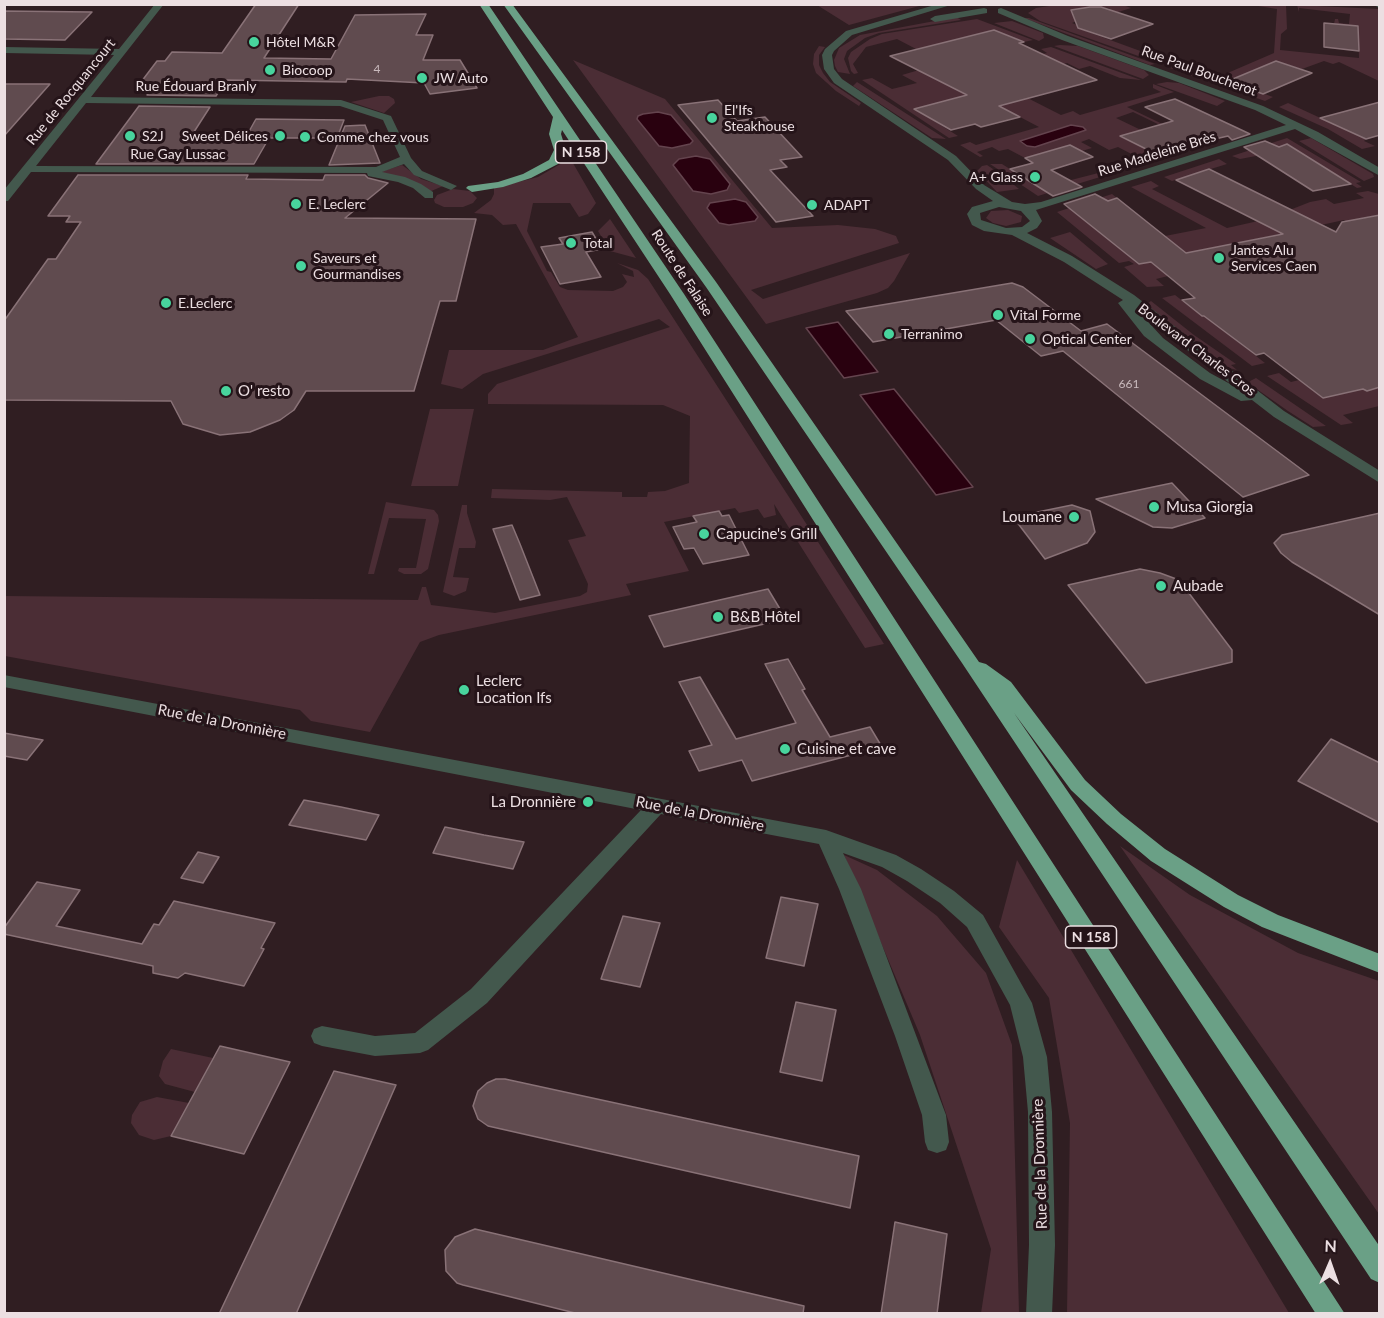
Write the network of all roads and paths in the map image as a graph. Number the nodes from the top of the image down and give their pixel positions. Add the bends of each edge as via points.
1 (160, 4) edge
2 (483, 4) edge
3 (507, 4) edge
4 (519, 4) edge
5 (950, 4) edge
6 (966, 4) edge
7 (1017, 5) edge
8 (984, 11) junction
9 (1002, 11) junction
10 (534, 39) junction
11 (837, 42) junction
12 (4, 50) edge
13 (122, 52) junction
14 (84, 100) junction
15 (559, 117) junction
16 (1297, 125) junction
17 (405, 159) junction
18 (328, 170) junction
19 (1380, 172) edge
20 (25, 173) junction
21 (4, 177) edge
22 (451, 186) dead end
23 (980, 187) junction
24 (472, 188) dead end
25 (429, 195) dead end
26 (4, 198) edge
27 (1007, 204) junction
28 (981, 206) junction
29 (1025, 208) junction
30 (1033, 225) junction
31 (1015, 232) junction
32 (1068, 259) junction
33 (1380, 478) edge
34 (968, 659) junction
35 (5, 681) edge
36 (657, 806) junction
37 (826, 838) junction
38 (1380, 964) edge
39 (322, 1036) dead end
40 (937, 1142) dead end
41 (1380, 1270) edge
42 (1039, 1314) edge
43 (1332, 1314) edge

1 - 13 street, Rue de Rocquancourt
2 - 15 highway, Route de Falaise / N 158
3 - 10 highway, Route de Falaise / N 158
4 - 10 highway, N 158 via 539,32
5 - 11 street via 861,28
6 - 8 street
7 - 9 street
8 - 9 street
8 - 11 street via 871,29
9 - 16 street, Rue Paul Boucherot
10 - 34 highway, Route de Falaise / N 158 via 711,285
11 - 23 street via 827,55 833,76 952,158
12 - 13 street
13 - 14 street, Rue de Rocquancourt
14 - 17 street, Rue Édouard Branly via 341,103 387,118
14 - 20 street, Rue de Rocquancourt
15 - 24 highway, N 158 via 555,134 560,150 554,162 528,176
15 - 43 highway, Route de Falaise / N 158 via 850,561
16 - 19 street, Rue Paul Boucherot
16 - 29 street, Rue Madeleine Brès
17 - 18 street, Rue Gay Lussac via 377,170
17 - 22 street, Rue Édouard Branly via 418,173
18 - 20 street, Rue Gay Lussac
18 - 25 street, Rue Gay Lussac via 401,179
20 - 21 street, Rue Gay Lussac
20 - 26 street, Rue de Rocquancourt
23 - 27 street
23 - 28 street
27 - 28 street
27 - 29 street
28 - 31 street via 973,214 981,225
29 - 30 street via 1035,216
30 - 31 street
30 - 32 street, Boulevard Charles Cros
31 - 32 street, Boulevard Charles Cros
32 - 33 street, Boulevard Charles Cros via 1113,288 1279,414
34 - 38 highway, N 158 via 1005,687 1078,785 1158,855 1270,921
34 - 41 highway, N 158
35 - 36 street, Rue de la Dronnière
36 - 37 street, Rue de la Dronnière
36 - 39 street via 479,996 420,1043 375,1046
37 - 40 street via 850,889 906,1036 934,1115
37 - 42 street, Rue de la Dronnière via 889,861 947,897 975,921 1021,1003 1035,1057 1040,1112

